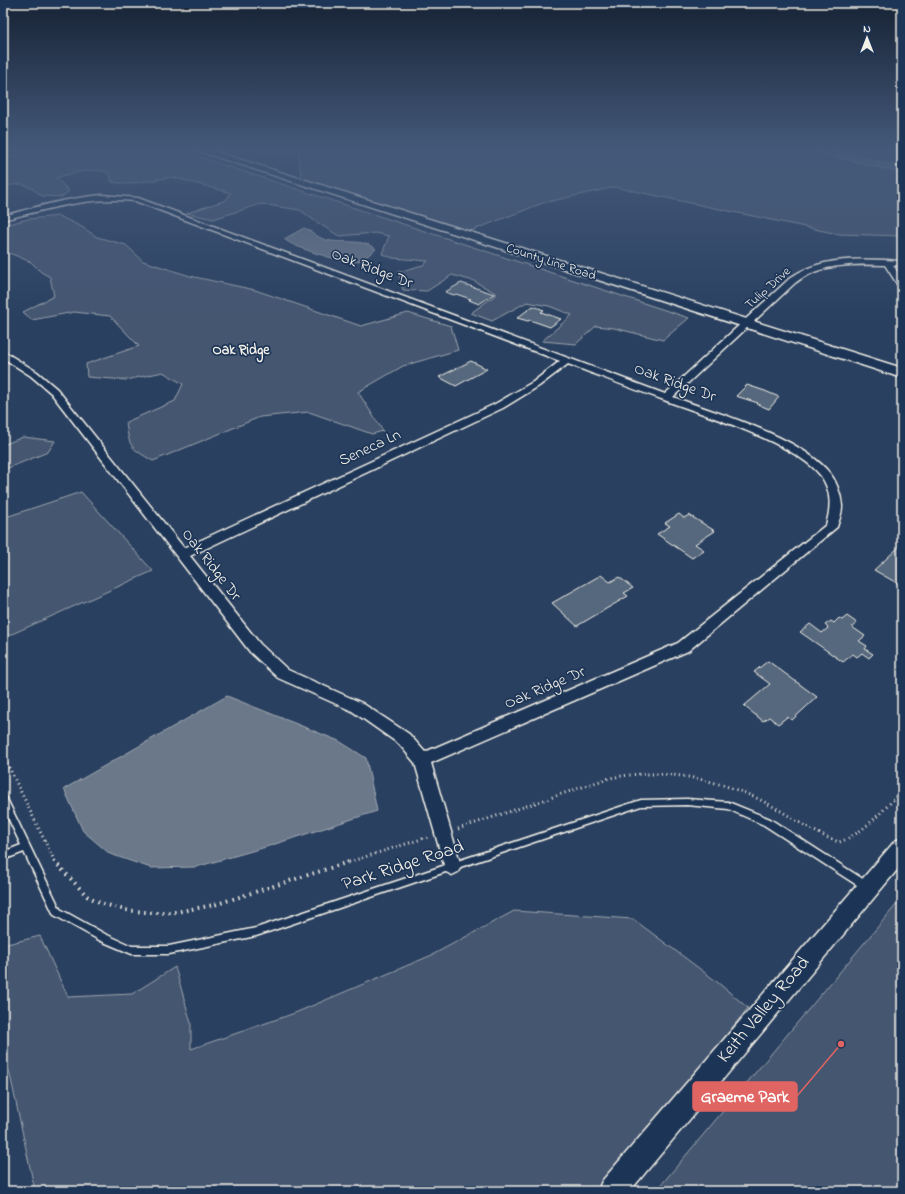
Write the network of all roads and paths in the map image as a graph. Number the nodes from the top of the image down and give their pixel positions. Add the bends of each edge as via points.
1 (51, 206) edge
2 (154, 206) edge
3 (374, 206) edge
4 (3, 218) edge
5 (888, 263) junction
6 (902, 263) edge
7 (902, 285) edge
8 (746, 324) junction
9 (3, 354) edge
10 (566, 361) junction
11 (902, 373) edge
12 (666, 398) junction
13 (181, 555) junction
14 (3, 755) edge
15 (422, 760) junction
16 (20, 791) dead end
17 (3, 799) edge
18 (26, 847) junction
19 (902, 848) edge
20 (3, 856) edge
21 (452, 866) junction
22 (868, 888) junction
23 (612, 1191) edge

1 - 4 street, Oak Ridge Dr
2 - 10 street, Oak Ridge Dr
3 - 8 main road, County Line Road
5 - 6 street, Tulip Drive
5 - 7 street
5 - 8 street, Tulip Drive via 845,263 807,271 789,282 771,303
8 - 11 main road, County Line Road
8 - 12 street, Tulip Drive
9 - 13 street, Oak Ridge Dr via 34,374 54,391
10 - 12 street, Oak Ridge Dr
10 - 13 street, Seneca Ln via 536,384 499,406
12 - 15 street, Oak Ridge Dr via 751,429 792,450 824,472 834,494 836,512 831,527 683,647
13 - 15 street, Oak Ridge Dr via 255,648 283,674 357,707 404,739
14 - 16 path
15 - 21 street, Oak Ridge Dr
17 - 18 lane, Park Ridge Road
18 - 20 lane
18 - 21 lane, Park Ridge Road via 57,912 132,950 169,950 256,932
19 - 22 street, Keith Valley Road
21 - 22 lane, Park Ridge Road via 641,803 687,802 728,806 767,822
22 - 23 street, Keith Valley Road

